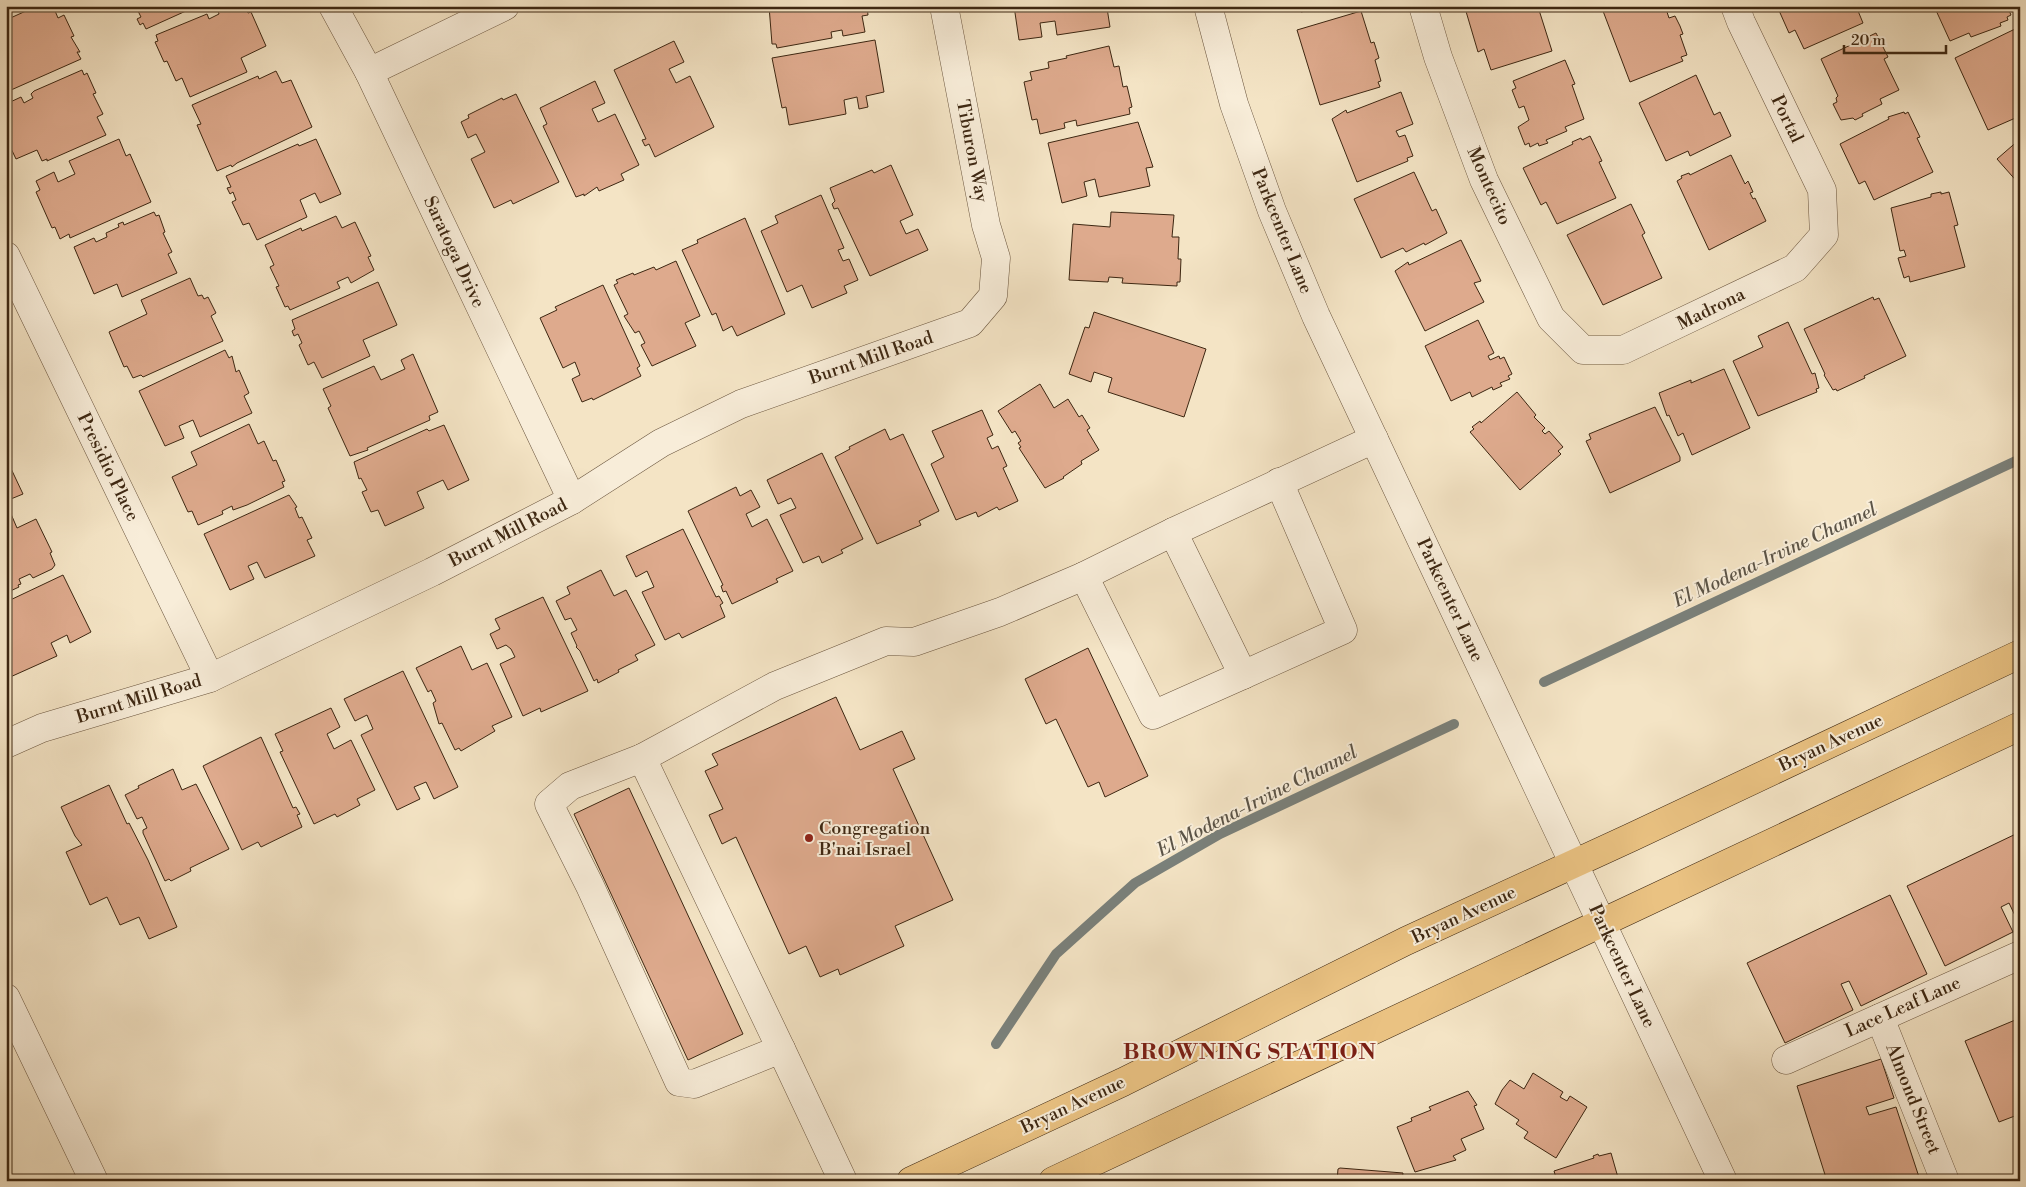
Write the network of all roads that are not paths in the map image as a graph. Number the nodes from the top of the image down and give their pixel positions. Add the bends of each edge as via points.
1 (334, 6) edge
2 (505, 6) edge
3 (944, 6) edge
4 (1208, 6) edge
5 (1423, 6) edge
6 (1735, 6) edge
7 (369, 72) junction
8 (1824, 235) joint
9 (6, 256) edge
10 (993, 296) joint
11 (1583, 350) joint
12 (1374, 439) junction
13 (1279, 482) junction
14 (572, 500) junction
15 (1173, 532) junction
16 (1084, 576) junction
17 (2020, 654) edge
18 (1243, 675) junction
19 (210, 678) junction
20 (2020, 726) edge
21 (6, 744) edge
22 (642, 758) junction
23 (1574, 865) junction
24 (1601, 923) junction
25 (2020, 955) edge
26 (7, 1003) edge
27 (1880, 1018) junction
28 (781, 1049) junction
29 (1786, 1060) dead end
30 (94, 1181) edge
31 (843, 1181) edge
32 (911, 1181) edge
33 (1053, 1181) edge
34 (1723, 1181) edge
35 (1945, 1181) edge

1 - 7 street, Saratoga Drive
2 - 7 street
3 - 10 street, Tiburon Way via 986,225 996,258
4 - 12 street, Parkcenter Lane via 1234,104 1272,211 1316,316
5 - 11 street, Montecito via 1438,57 1484,180 1551,318
6 - 8 street, Portal via 1822,190
7 - 14 street, Saratoga Drive
8 - 11 street, Madrona via 1795,268 1623,350
9 - 19 street, Presidio Place
10 - 14 street, Burnt Mill Road via 970,323 741,404 661,443
12 - 13 street
12 - 23 street, Parkcenter Lane
13 - 15 street
13 - 18 street via 1343,630
14 - 19 street, Burnt Mill Road via 432,572
15 - 16 street
15 - 18 street
16 - 18 street via 1153,715
16 - 22 street via 1000,612 914,642 886,641 775,686
17 - 23 main road, Bryan Avenue
19 - 21 street, Burnt Mill Road via 42,728
20 - 24 main road
22 - 28 street
22 - 28 street via 570,786 549,804 679,1082 694,1084
23 - 24 street, Parkcenter Lane
23 - 32 main road, Bryan Avenue via 1406,941 1123,1082
24 - 33 main road
24 - 34 street, Parkcenter Lane
25 - 27 street, Lace Leaf Lane
26 - 30 street
27 - 29 street, Lace Leaf Lane
27 - 35 street, Almond Street
28 - 31 street

